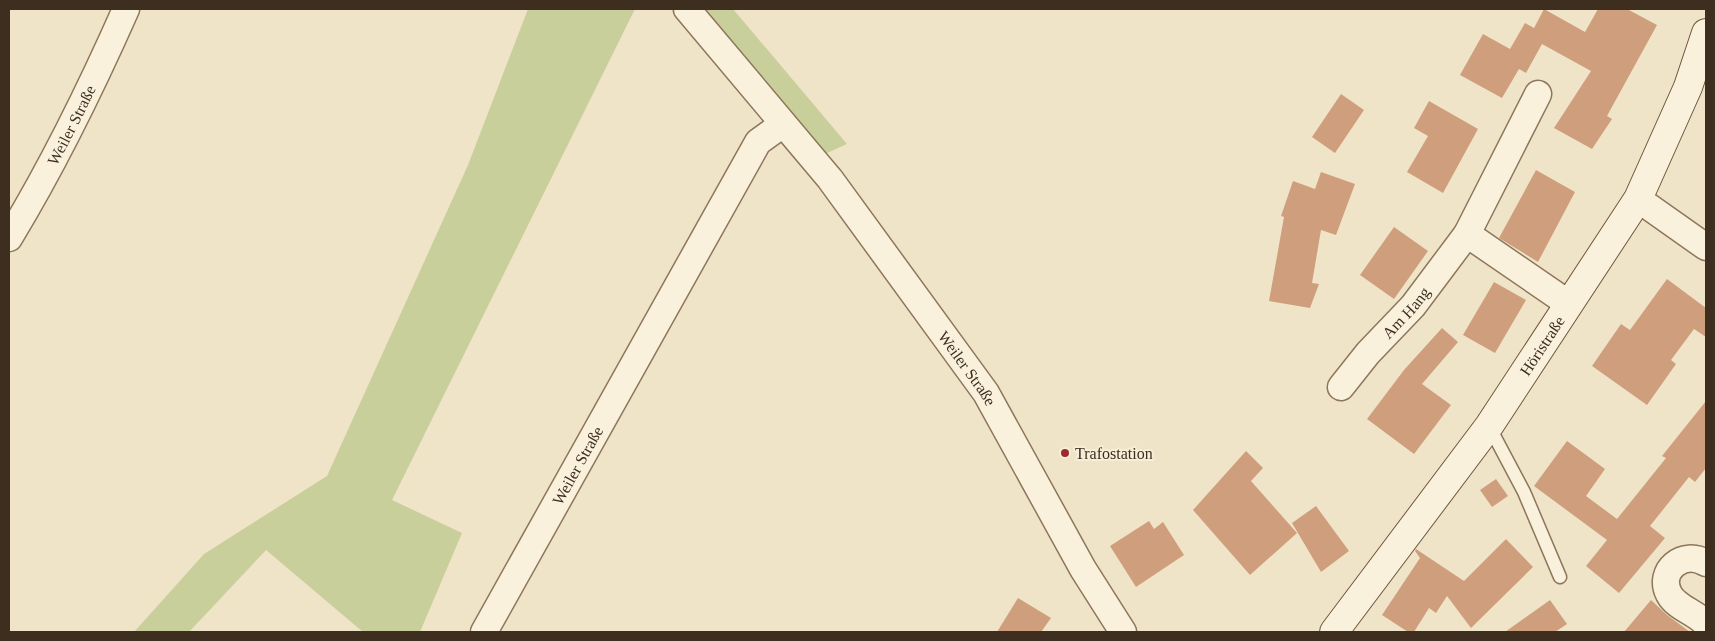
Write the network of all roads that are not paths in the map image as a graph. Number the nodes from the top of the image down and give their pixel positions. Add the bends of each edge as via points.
1 (126, 9) edge
2 (687, 9) edge
3 (1706, 34) edge
4 (1538, 94) dead end
5 (783, 124) junction
6 (1638, 200) junction
7 (1467, 234) junction
8 (9, 238) edge
9 (1706, 247) edge
10 (1569, 304) junction
11 (1341, 388) dead end
12 (1489, 426) junction
13 (1706, 563) edge
14 (1560, 577) dead end
15 (1705, 615) edge
16 (484, 632) edge
17 (1123, 632) edge
18 (1334, 632) edge

1 - 8 street, Weiler Straße via 45,179
2 - 5 street, Weiler Straße
3 - 6 main road, Höristraße via 1688,87
4 - 7 street, Am Hang
5 - 16 street, Weiler Straße via 758,142
5 - 17 street, Weiler Straße via 830,179 986,393 1083,569
6 - 9 street
6 - 10 main road, Höristraße
7 - 10 street
7 - 11 street, Am Hang via 1413,306 1368,353
10 - 12 main road, Höristraße
12 - 14 lane via 1524,492
12 - 18 main road, Höristraße
13 - 15 street via 1697,558 1685,558 1673,566 1666,582 1669,595 1681,606

